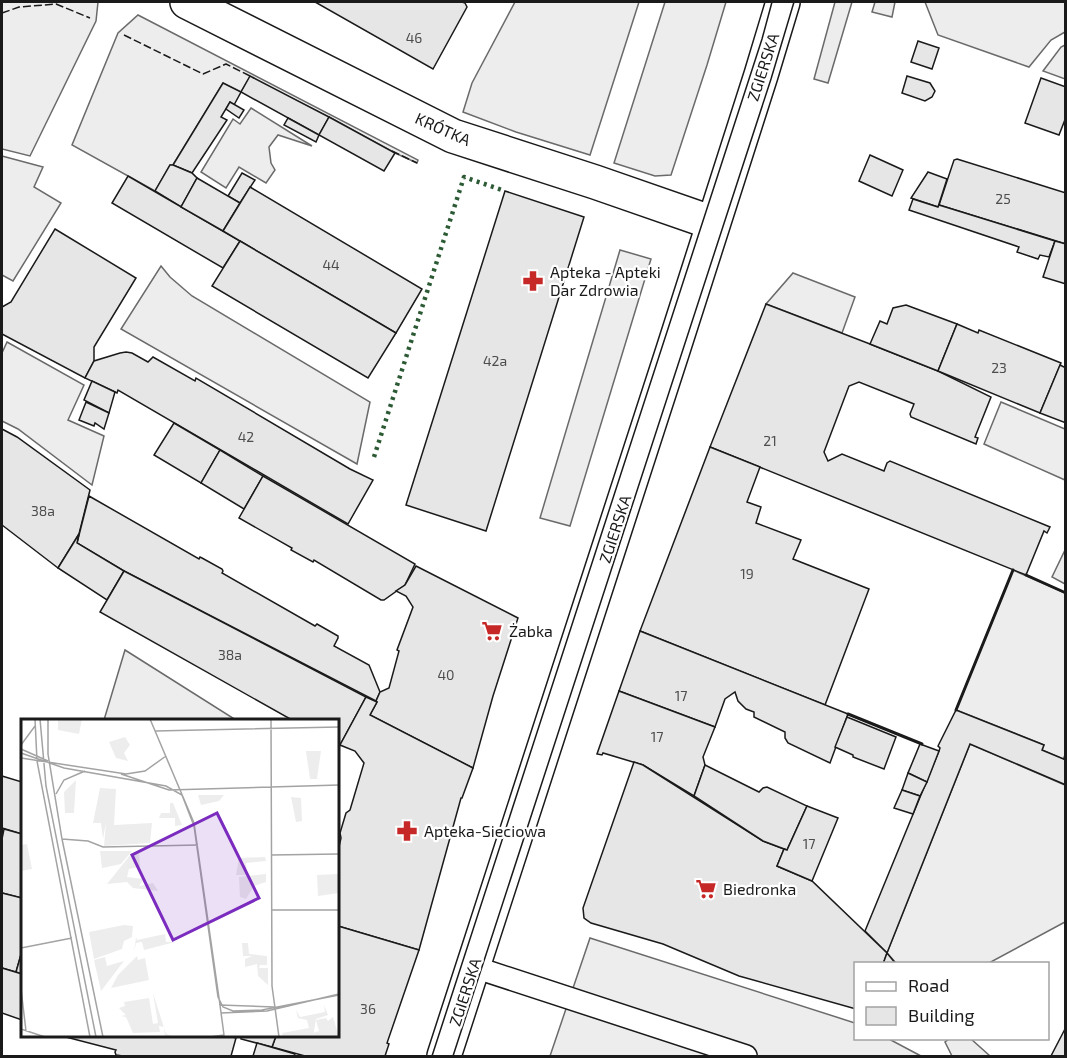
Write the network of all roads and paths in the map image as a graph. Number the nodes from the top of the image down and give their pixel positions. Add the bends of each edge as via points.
1 (187, 2) edge
2 (783, 2) edge
3 (713, 223) junction
4 (474, 967) junction
5 (444, 1056) edge
6 (746, 1056) edge

1 - 3 street, KRÓTKA via 453,136
2 - 3 street, ZGIERSKA
3 - 4 street, ZGIERSKA
4 - 5 street, ZGIERSKA
4 - 6 lane

